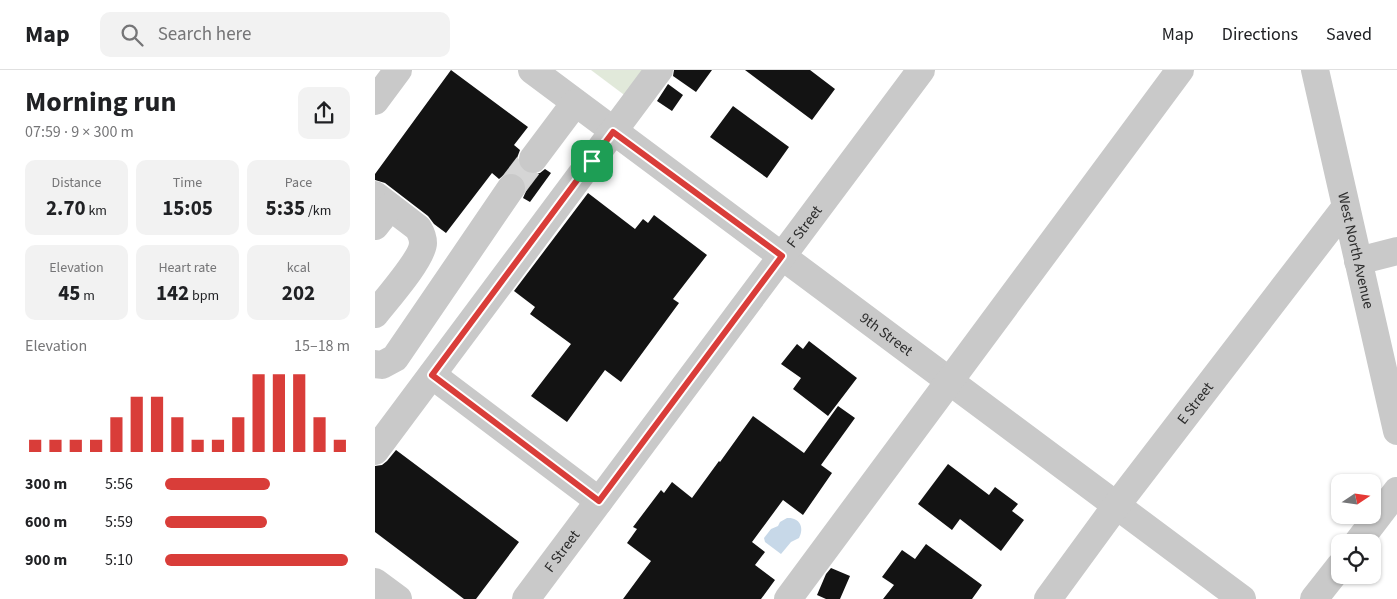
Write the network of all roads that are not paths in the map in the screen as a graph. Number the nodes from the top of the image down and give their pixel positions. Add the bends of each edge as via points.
1 (398, 70) edge
2 (532, 70) edge
3 (659, 70) edge
4 (921, 70) edge
5 (1180, 70) edge
6 (1315, 70) edge
7 (375, 101) edge
8 (575, 103) junction
9 (613, 132) junction
10 (533, 159) tunnel mouth
11 (511, 188) tunnel mouth
12 (1345, 208) junction
13 (380, 209) edge
14 (1397, 251) edge
15 (782, 256) junction
16 (1358, 261) junction
17 (375, 314) edge
18 (375, 364) edge
19 (432, 375) junction
20 (951, 382) junction
21 (1397, 430) edge
22 (375, 451) edge
23 (1397, 491) edge
24 (599, 501) junction
25 (1116, 506) junction
26 (1364, 534) edge
27 (1331, 578) edge
28 (375, 582) edge
29 (398, 599) edge
30 (526, 599) edge
31 (787, 599) edge
32 (1048, 599) edge
33 (1242, 599) edge
34 (1315, 599) edge

1 - 7 street
2 - 8 street, 9th Street
3 - 9 street
4 - 15 street, F Street
5 - 20 street
6 - 12 street, West North Avenue
8 - 9 street, 9th Street
8 - 10 street
9 - 15 street, 9th Street
9 - 19 street
11 - 18 street via 395,358 382,365
12 - 16 street, West North Avenue
12 - 25 street, E Street
13 - 17 street via 418,228 423,243 417,258
14 - 16 street
15 - 20 street, 9th Street
15 - 24 street, F Street
16 - 21 street, West North Avenue
19 - 22 street
19 - 24 street
20 - 25 street, 9th Street
20 - 31 street
23 - 26 street
24 - 30 street, F Street
25 - 32 street, E Street
25 - 33 street, 9th Street
27 - 34 street
28 - 29 street

